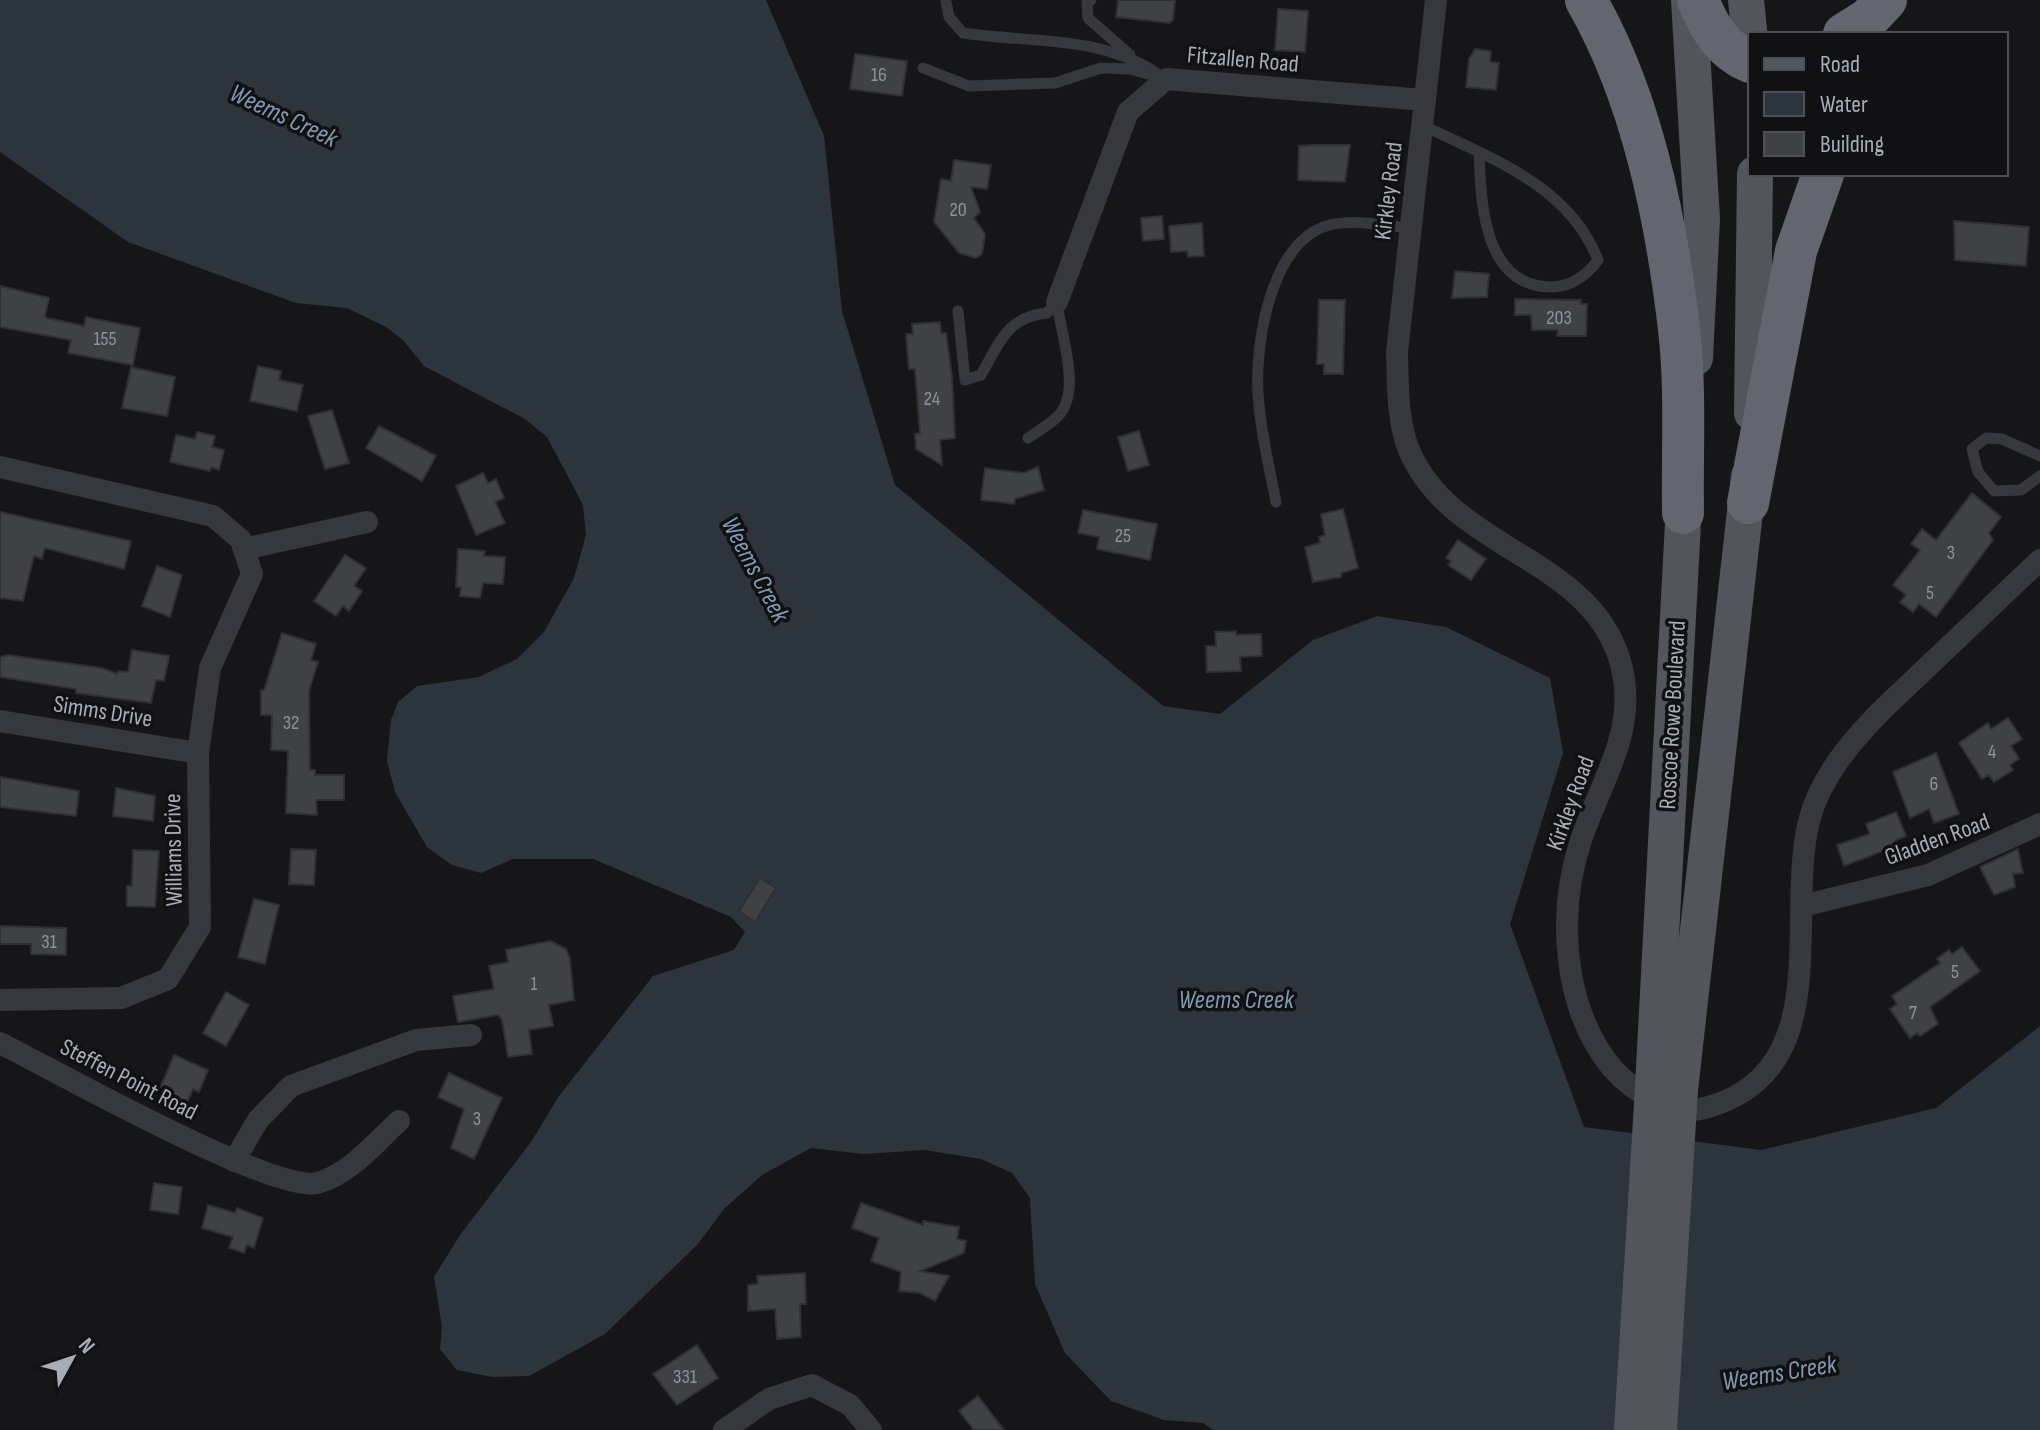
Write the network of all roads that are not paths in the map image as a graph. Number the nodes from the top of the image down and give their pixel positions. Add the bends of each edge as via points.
1 (1091, 0) edge
2 (1436, 0) edge
3 (1586, 0) edge
4 (1689, 0) edge
5 (1698, 0) edge
6 (1746, 0) edge
7 (1886, 0) edge
8 (1909, 0) edge
9 (946, 2) dead end
10 (1749, 32) edge
11 (1847, 32) edge
12 (1890, 32) edge
13 (1748, 61) edge
14 (1140, 62) junction
15 (923, 68) dead end
16 (1166, 79) junction
17 (1425, 100) junction
18 (1422, 125) junction
19 (1479, 154) junction
20 (1755, 176) edge
21 (1822, 176) edge
22 (1409, 228) junction
23 (1057, 302) junction
24 (958, 311) dead end
25 (1028, 438) dead end
26 (2040, 456) edge
27 (0, 467) edge
28 (2040, 476) edge
29 (1276, 502) dead end
30 (1748, 503) junction
31 (1683, 513) junction
32 (367, 522) dead end
33 (244, 549) junction
34 (2040, 560) edge
35 (0, 721) edge
36 (198, 753) junction
37 (2040, 824) edge
38 (1802, 906) junction
39 (0, 1000) edge
40 (471, 1035) dead end
41 (0, 1043) edge
42 (1667, 1088) junction
43 (399, 1121) dead end
44 (234, 1161) junction
45 (724, 1430) edge
46 (871, 1430) edge
47 (1632, 1430) edge
48 (1659, 1430) edge

1 - 14 lane via 1088,18
2 - 17 street, Kirkley Road
3 - 31 highway via 1630,97 1662,221 1680,331
4 - 31 main road, Roscoe Rowe Boulevard via 1702,219
5 - 13 highway via 1708,26 1732,55
6 - 10 main road
7 - 11 highway
8 - 12 highway
9 - 14 lane via 949,17 963,33 1094,45
14 - 16 lane
15 - 16 lane via 969,86 1055,83 1101,68
16 - 17 street, Fitzallen Road
16 - 23 street, Fitzallen Road via 1128,112
17 - 18 street, Kirkley Road
18 - 19 lane
18 - 22 street, Kirkley Road
19 - 19 lane via 1550,191 1569,212 1590,239 1598,260 1588,275 1561,287 1532,287 1505,267 1487,235
20 - 30 main road, Roscoe Rowe Boulevard
21 - 30 highway via 1796,251
22 - 29 lane via 1328,225 1303,239 1282,266 1259,343 1257,391
22 - 38 street, Kirkley Road via 1397,352 1409,450 1450,506 1587,602 1606,625 1621,662 1622,732 1573,868 1567,945 1582,1013 1614,1070 1667,1106 1696,1110 1754,1086 1791,1029
23 - 24 lane via 1047,313 1024,315 1010,327 981,375 965,380
23 - 25 lane via 1070,371 1067,393 1061,413
26 - 28 lane via 2002,439 1986,438 1972,449 1978,472 1994,491 2021,490
27 - 33 street via 213,516
30 - 42 main road, Roscoe Rowe Boulevard
31 - 42 main road, Roscoe Rowe Boulevard
32 - 33 street
33 - 36 street, Williams Drive via 252,574 210,668
34 - 38 street, Kirkley Road via 1881,711 1839,760 1818,791 1809,823
35 - 36 street, Simms Drive
36 - 39 street, Williams Drive via 200,927 168,979 121,998
37 - 38 street, Gladden Road via 1928,875
40 - 44 street via 416,1040 291,1086 258,1120
41 - 44 street, Steffen Point Road
42 - 47 main road, Roscoe Rowe Boulevard, bridge
42 - 48 main road, Roscoe Rowe Boulevard, bridge
43 - 44 street, Steffen Point Road via 349,1166 316,1183
45 - 46 street via 769,1399 812,1385 850,1405

